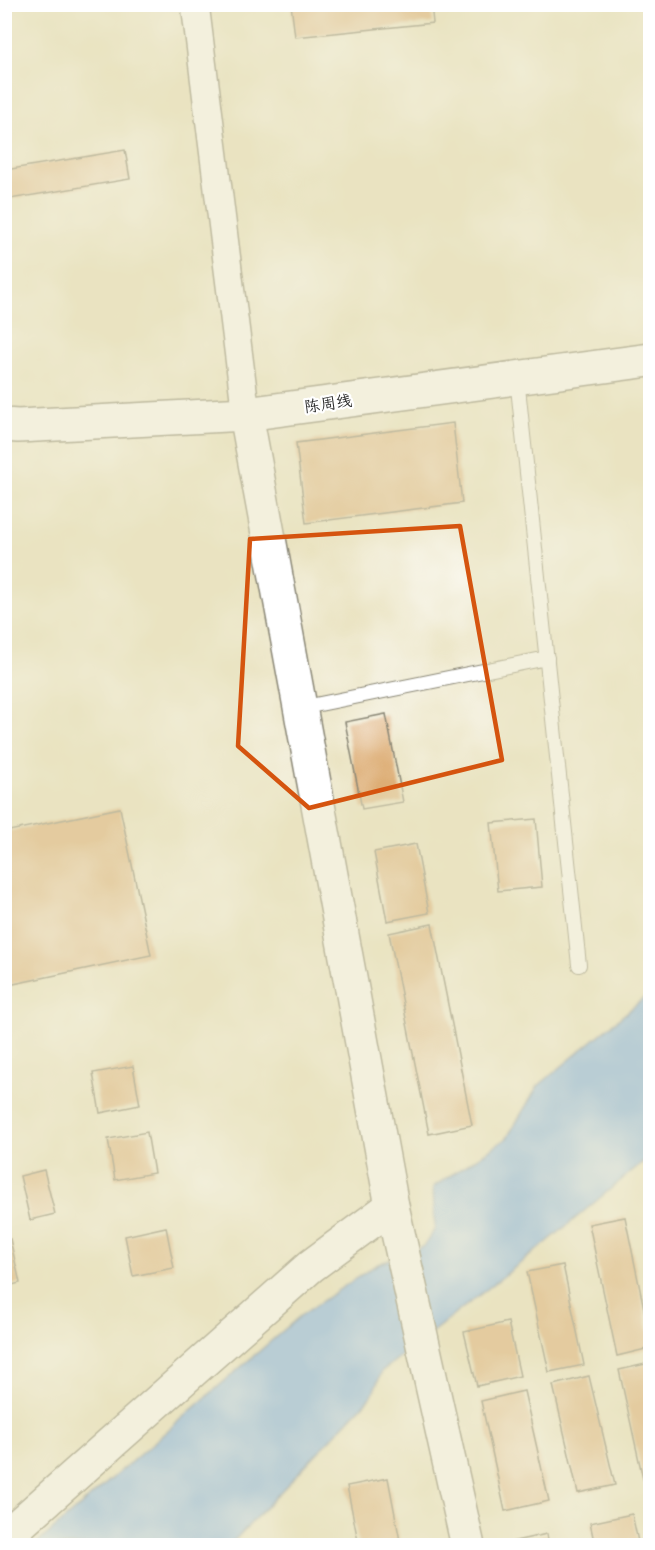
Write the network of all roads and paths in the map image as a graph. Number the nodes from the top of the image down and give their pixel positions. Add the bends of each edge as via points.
1 (195, 4) edge
2 (651, 360) edge
3 (517, 378) junction
4 (246, 414) junction
5 (4, 425) edge
6 (547, 658) junction
7 (300, 708) junction
8 (579, 966) dead end
9 (396, 1221) junction
10 (4, 1538) edge
11 (468, 1545) edge

1 - 4 street
2 - 3 street, 陈周线
3 - 4 street, 陈周线
3 - 6 lane
4 - 5 street, 陈周线
4 - 7 street
6 - 7 lane
6 - 8 lane
7 - 9 street
9 - 10 street via 311,1266
9 - 11 street

